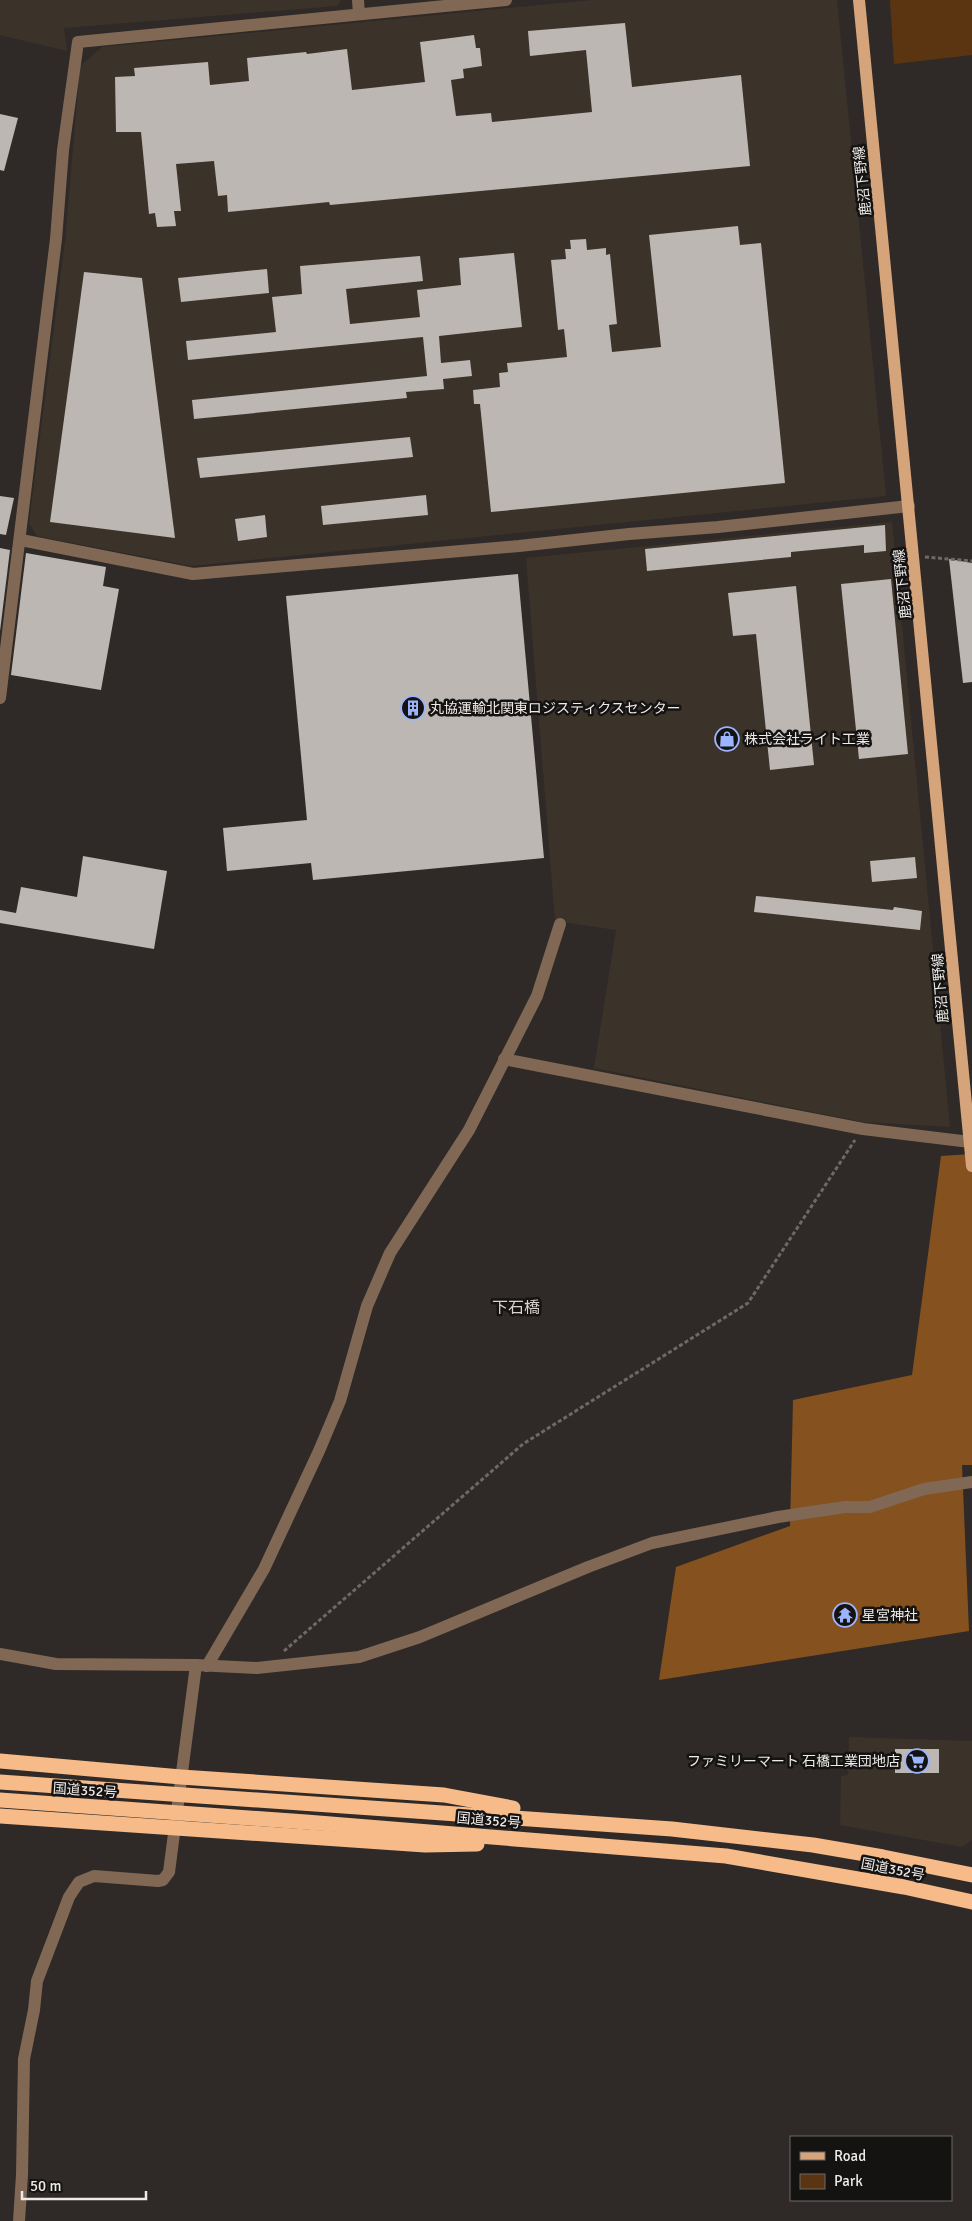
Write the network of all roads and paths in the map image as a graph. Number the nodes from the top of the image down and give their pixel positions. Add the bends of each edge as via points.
1 (358, 0) edge
2 (506, 0) edge
3 (859, 0) edge
4 (359, 14) junction
5 (909, 506) junction
6 (21, 540) junction
7 (914, 557) junction
8 (972, 561) edge
9 (0, 698) edge
10 (560, 924) dead end
11 (504, 1059) junction
12 (863, 1129) junction
13 (970, 1142) junction
14 (972, 1166) edge
15 (972, 1482) edge
16 (0, 1654) edge
17 (201, 1665) junction
18 (266, 1668) junction
19 (0, 1762) edge
20 (181, 1777) junction
21 (0, 1782) edge
22 (179, 1795) junction
23 (0, 1800) edge
24 (177, 1813) junction
25 (0, 1816) edge
26 (578, 1821) junction
27 (176, 1829) junction
28 (672, 1829) junction
29 (578, 1843) junction
30 (671, 1851) junction
31 (972, 1875) edge
32 (972, 1902) edge
33 (18, 2221) edge

1 - 4 street
2 - 4 street
3 - 5 main road, 鹿沼下野線
4 - 6 street via 78,42 63,150 56,239
5 - 6 street via 520,546 193,574
5 - 7 main road, 鹿沼下野線
6 - 9 street
7 - 8 path
7 - 13 main road, 鹿沼下野線
10 - 11 street via 537,996
11 - 12 street
11 - 17 street via 469,1130 390,1253 367,1306 340,1401 319,1451 264,1569
12 - 13 street
12 - 18 path via 748,1302 523,1444
13 - 14 main road, 鹿沼下野線
15 - 18 street via 924,1489 870,1507 845,1507 778,1517 652,1543 420,1637 359,1657
16 - 17 street via 56,1664
17 - 18 street
17 - 20 street
19 - 20 highway
20 - 22 street
20 - 26 highway via 444,1795
21 - 22 highway, 国道352号
22 - 24 street
22 - 26 highway, 国道352号
23 - 24 highway, 国道352号
24 - 27 street
24 - 29 highway, 国道352号
25 - 27 highway
26 - 28 highway, 国道352号
27 - 29 highway via 425,1845
27 - 33 street via 169,1872 163,1880 84,1878 72,1890 51,1941 37,1981 24,2059
28 - 30 highway
28 - 31 highway, 国道352号 via 812,1845
29 - 30 highway, 国道352号
30 - 32 highway, 国道352号 via 726,1856 904,1886

